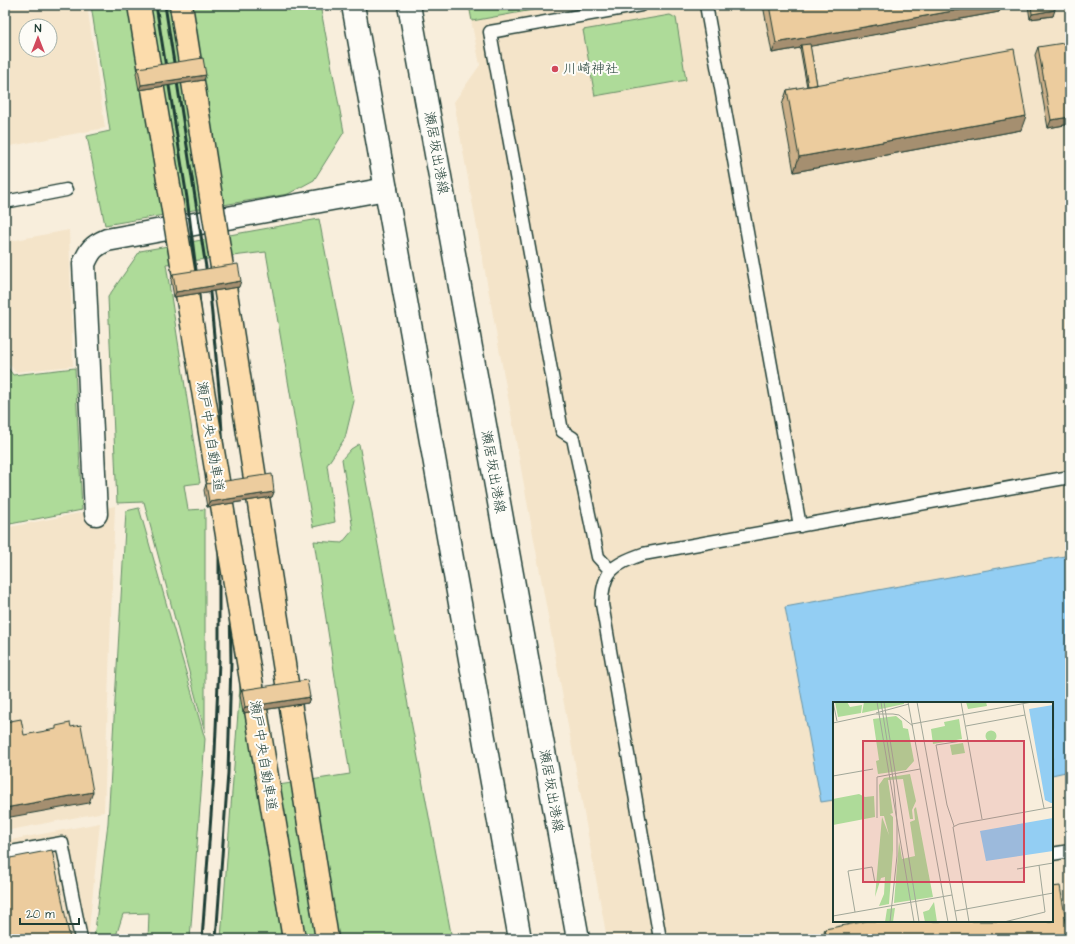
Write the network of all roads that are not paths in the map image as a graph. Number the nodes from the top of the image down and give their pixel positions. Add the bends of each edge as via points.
1 (139, 5) edge
2 (181, 5) edge
3 (353, 5) edge
4 (409, 5) edge
5 (641, 5) edge
6 (706, 5) edge
7 (386, 189) junction
8 (66, 190) dead end
9 (5, 202) edge
10 (1070, 477) edge
11 (96, 514) dead end
12 (800, 526) junction
13 (611, 571) junction
14 (1070, 851) edge
15 (5, 853) edge
16 (1053, 854) edge
17 (81, 939) edge
18 (294, 939) edge
19 (327, 939) edge
20 (520, 939) edge
21 (578, 939) edge
22 (660, 939) edge

1 - 18 highway, 瀬戸中央自動車道, bridge
2 - 19 highway, bridge
3 - 7 main road
4 - 21 main road, 瀬居坂出港線
5 - 13 lane via 490,32 562,431 573,438 598,557
6 - 12 lane
7 - 11 main road via 107,240 94,246 84,264
7 - 20 main road
8 - 9 lane
10 - 12 lane
12 - 13 lane via 642,554
13 - 22 lane via 603,585 602,604
14 - 16 lane
15 - 17 lane via 62,843

